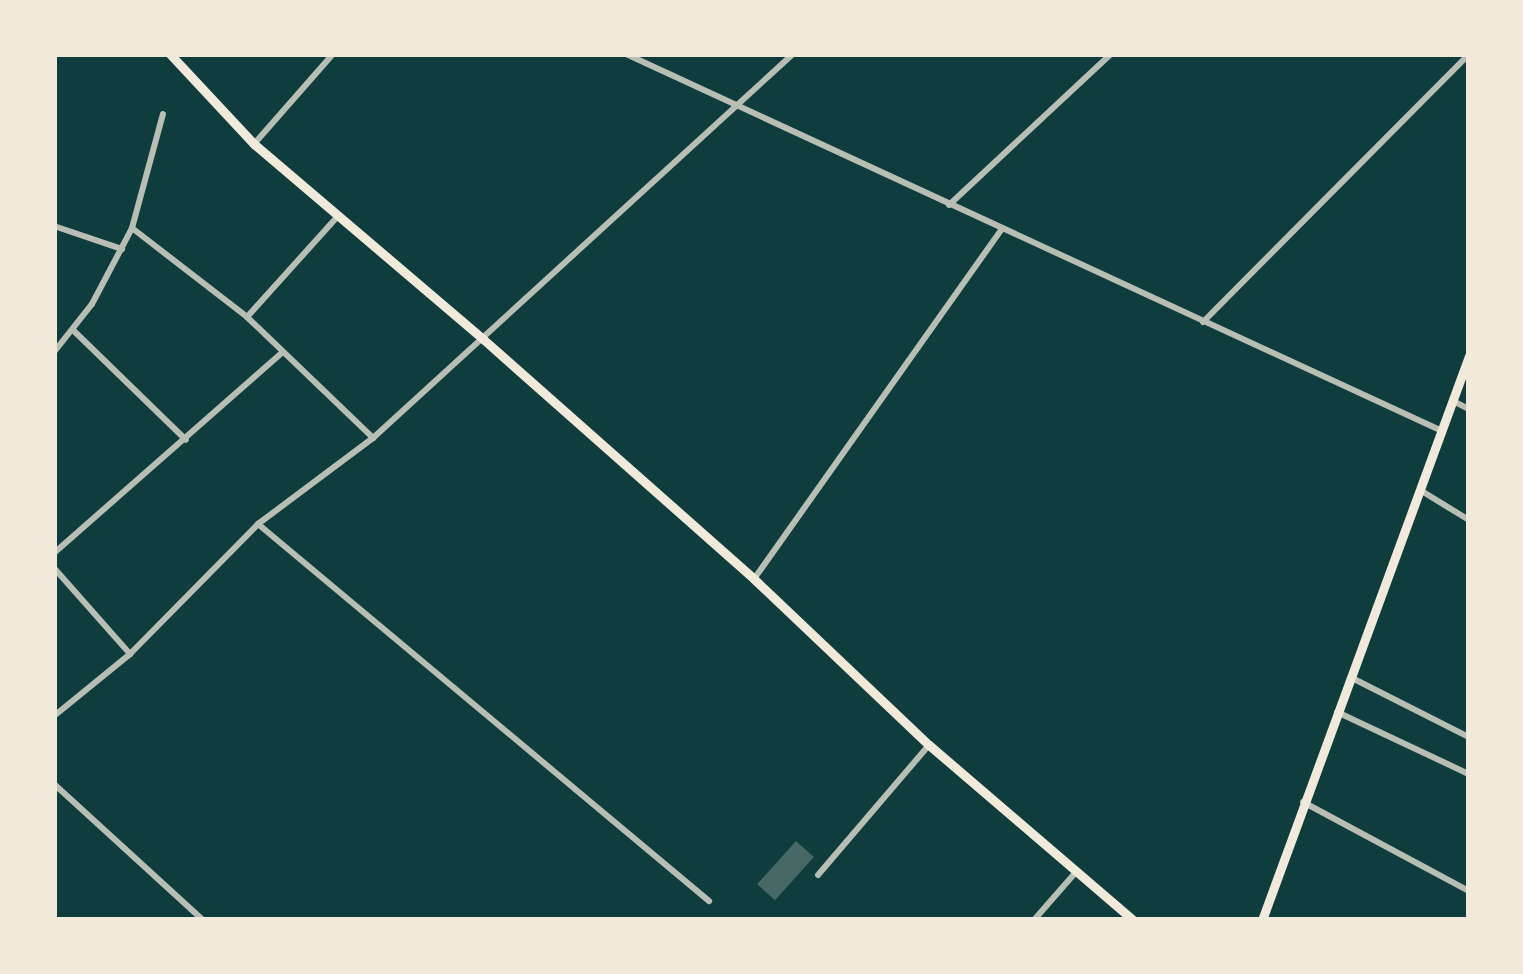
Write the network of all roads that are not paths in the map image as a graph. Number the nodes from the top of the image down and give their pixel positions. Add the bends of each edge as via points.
1 (170, 54) edge
2 (318, 54) edge
3 (626, 54) edge
4 (794, 54) edge
5 (1112, 54) edge
6 (1469, 54) edge
7 (330, 58) edge
8 (734, 107) junction
9 (163, 114) dead end
10 (254, 144) junction
11 (949, 205) junction
12 (338, 216) junction
13 (54, 226) edge
14 (132, 228) junction
15 (1002, 230) junction
16 (122, 249) junction
17 (247, 317) junction
18 (1203, 322) junction
19 (74, 331) junction
20 (483, 338) junction
21 (54, 352) edge
22 (282, 352) junction
23 (1469, 356) edge
24 (1453, 401) junction
25 (1469, 409) edge
26 (1442, 430) junction
27 (373, 438) junction
28 (186, 440) junction
29 (1420, 490) junction
30 (1469, 520) edge
31 (258, 524) junction
32 (54, 553) edge
33 (54, 568) edge
34 (754, 579) junction
35 (130, 654) junction
36 (1349, 677) junction
37 (1337, 712) junction
38 (54, 716) edge
39 (1469, 737) edge
40 (929, 745) junction
41 (1469, 774) edge
42 (54, 784) edge
43 (1301, 801) junction
44 (1076, 872) junction
45 (818, 875) dead end
46 (1469, 891) edge
47 (709, 901) dead end
48 (203, 920) edge
49 (1034, 920) edge
50 (1133, 920) edge
51 (1262, 920) edge

1 - 10 main road
2 - 7 street
3 - 8 street
4 - 8 street
5 - 11 street
6 - 18 street
7 - 10 street
8 - 11 street
8 - 20 street
9 - 14 street
10 - 12 main road
11 - 15 street
12 - 17 street
12 - 20 main road
13 - 16 street
14 - 16 street
14 - 17 street
15 - 18 street
15 - 34 street
16 - 19 street
17 - 22 street
18 - 26 street
19 - 21 street
19 - 28 street
20 - 27 street
20 - 34 main road
22 - 27 street
22 - 28 street
23 - 24 main road
24 - 25 street
24 - 26 main road
26 - 29 main road
27 - 31 street
28 - 32 street
29 - 30 street
29 - 36 main road
31 - 35 street
31 - 47 street
33 - 35 street
34 - 40 main road
35 - 38 street
36 - 37 main road
36 - 39 street
37 - 41 street
37 - 43 main road
40 - 44 main road
40 - 45 street
42 - 48 street
43 - 46 street
43 - 51 main road
44 - 49 street
44 - 50 main road

